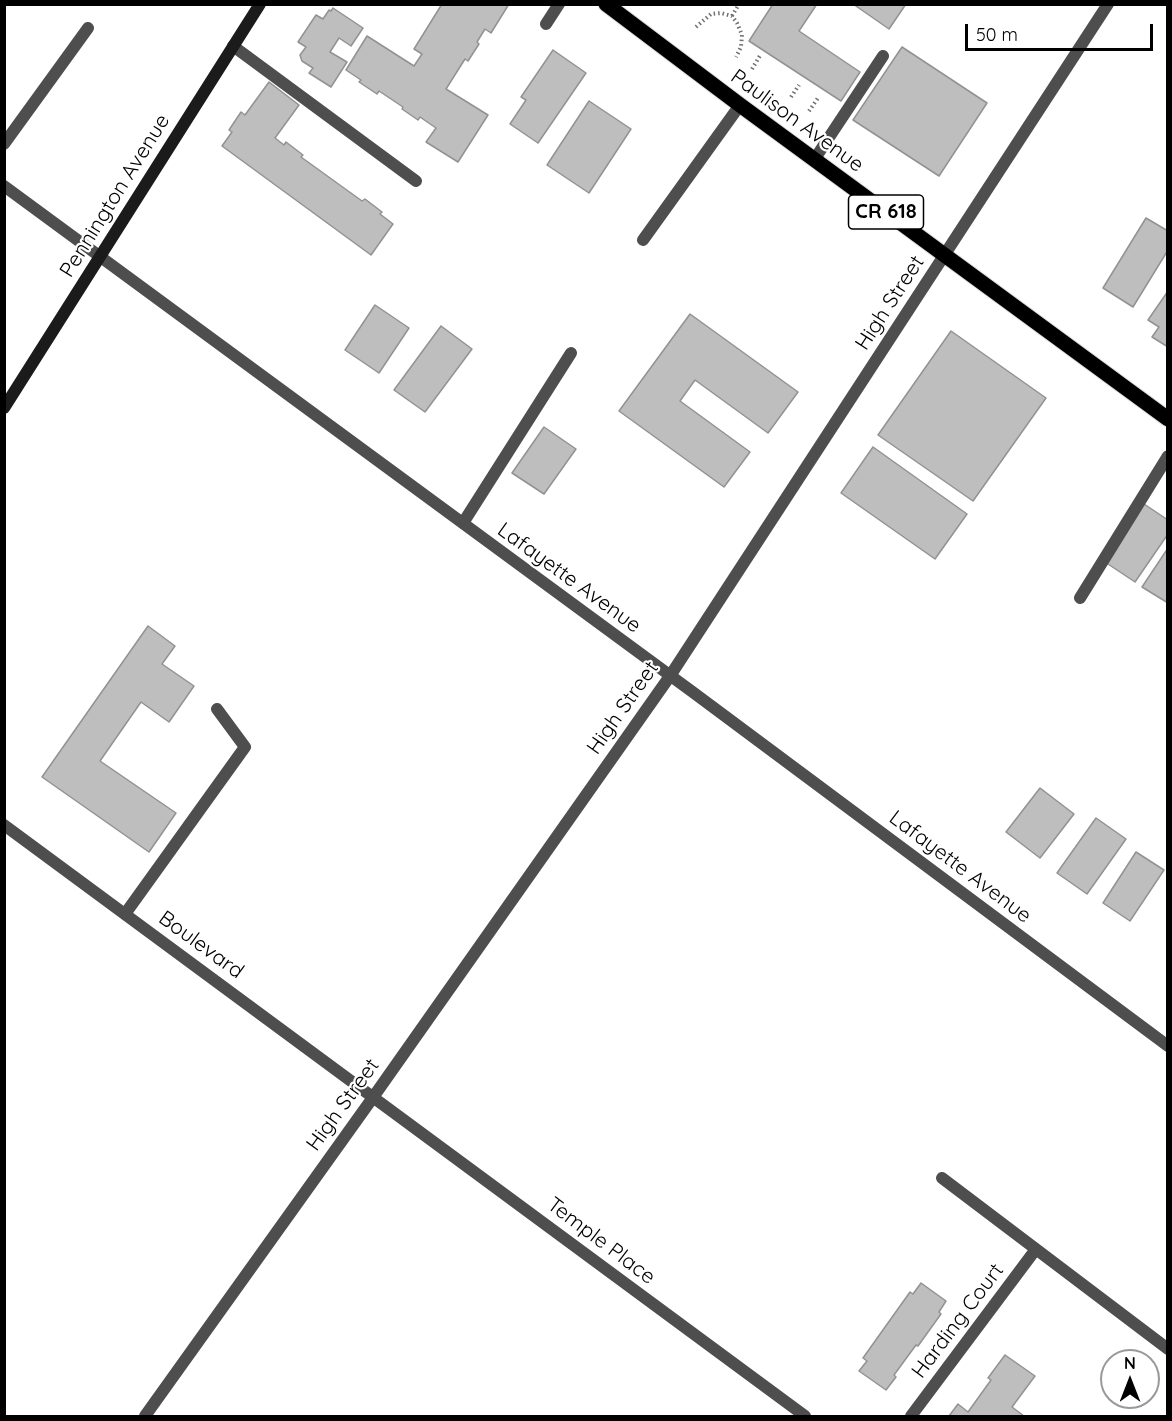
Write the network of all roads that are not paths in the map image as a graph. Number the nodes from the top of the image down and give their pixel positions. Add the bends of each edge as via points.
1 (260, 4) edge
2 (559, 4) edge
3 (606, 4) edge
4 (1108, 4) edge
5 (546, 24) dead end
6 (88, 28) dead end
7 (233, 46) junction
8 (883, 56) dead end
9 (740, 105) junction
10 (4, 144) edge
11 (814, 160) junction
12 (416, 181) dead end
13 (4, 186) edge
14 (644, 240) dead end
15 (944, 255) junction
16 (100, 256) junction
17 (571, 353) dead end
18 (4, 408) edge
19 (1167, 419) edge
20 (1167, 456) edge
21 (462, 523) junction
22 (1080, 598) dead end
23 (670, 676) junction
24 (218, 709) dead end
25 (4, 825) edge
26 (125, 914) junction
27 (1167, 1046) edge
28 (374, 1096) junction
29 (942, 1178) dead end
30 (1036, 1249) junction
31 (1167, 1349) edge
32 (145, 1416) edge
33 (805, 1416) edge
34 (911, 1416) edge

1 - 7 street, Pennington Avenue
2 - 5 street
3 - 9 main road, Paulison Avenue / CR 618
4 - 15 street, High Street
6 - 10 street
7 - 12 street
7 - 16 street, Pennington Avenue
8 - 11 street
9 - 11 main road, Paulison Avenue / CR 618
9 - 14 street
11 - 15 main road, Paulison Avenue / CR 618
13 - 16 street, Lafayette Avenue
15 - 19 main road, Paulison Avenue / CR 618
15 - 23 street, High Street
16 - 18 street, Pennington Avenue
16 - 21 street, Lafayette Avenue
17 - 21 street
20 - 22 street
21 - 23 street, Lafayette Avenue
23 - 27 street, Lafayette Avenue
23 - 28 street, High Street
24 - 26 street via 245,747
25 - 26 street, Boulevard
26 - 28 street, Boulevard
28 - 32 street, High Street
28 - 33 street, Temple Place
29 - 30 street
30 - 31 street
30 - 34 street, Harding Court

